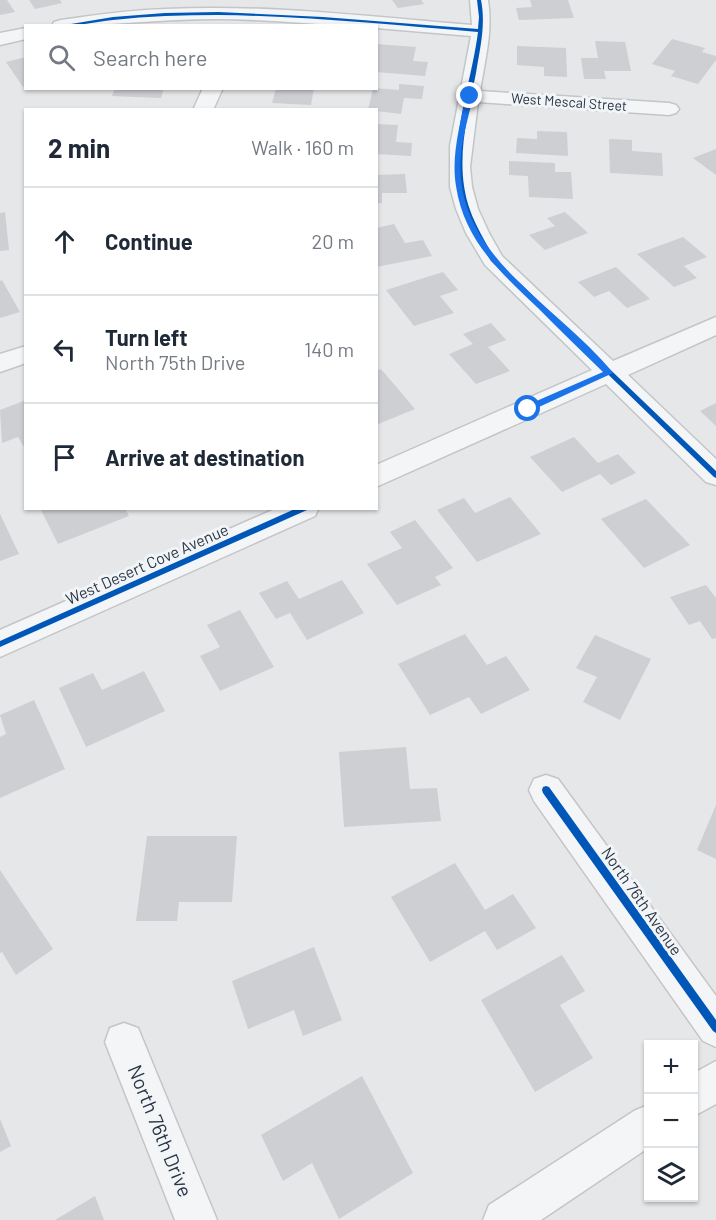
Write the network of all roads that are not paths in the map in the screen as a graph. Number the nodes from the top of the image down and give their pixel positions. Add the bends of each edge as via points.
1 (479, 0) edge
2 (245, 13) edge
3 (76, 24) edge
4 (481, 31) junction
5 (24, 33) edge
6 (0, 39) edge
7 (212, 90) edge
8 (470, 96) junction
9 (204, 108) edge
10 (669, 109) dead end
11 (716, 325) edge
12 (24, 355) edge
13 (0, 363) edge
14 (609, 373) junction
15 (716, 475) edge
16 (378, 476) edge
17 (301, 510) edge
18 (0, 644) edge
19 (546, 790) dead end
20 (716, 1028) edge
21 (124, 1042) dead end
22 (716, 1082) edge
23 (696, 1094) edge
24 (644, 1128) edge
25 (196, 1220) edge
26 (504, 1220) edge

1 - 4 street
2 - 3 street via 137,16
2 - 4 street
4 - 8 street
5 - 6 street
7 - 9 street
8 - 10 street, West Mescal Street
8 - 14 street via 458,155 459,185 475,232 493,260
11 - 14 street
12 - 13 street
14 - 15 street
14 - 16 street
17 - 18 street, West Desert Cove Avenue
19 - 20 street, North 76th Avenue
21 - 25 street, North 76th Drive
22 - 23 street
24 - 26 street

